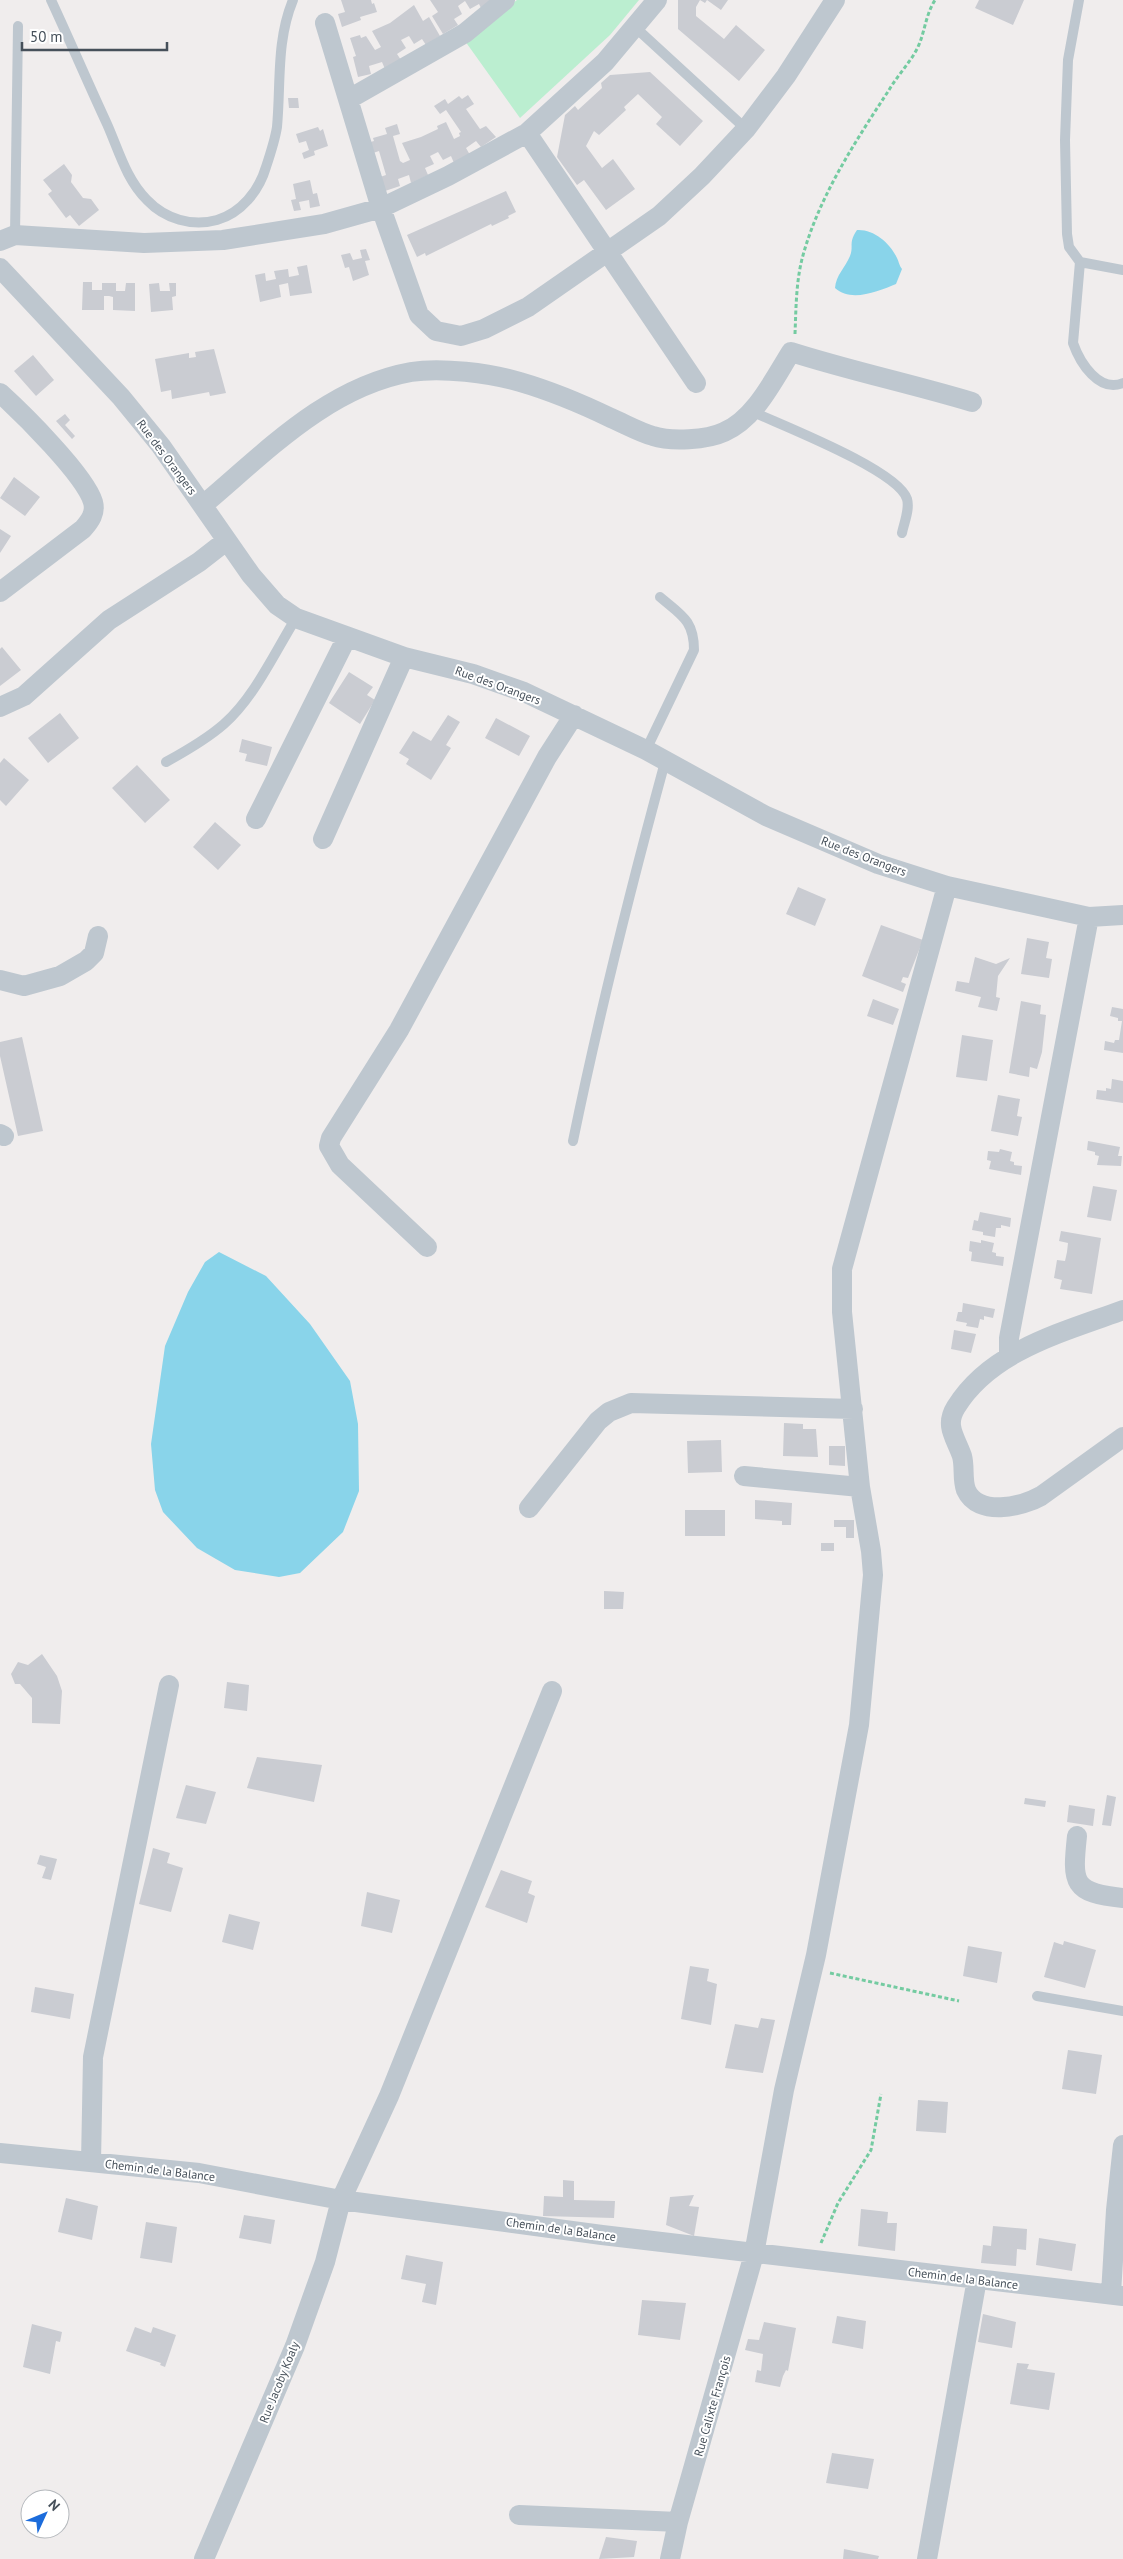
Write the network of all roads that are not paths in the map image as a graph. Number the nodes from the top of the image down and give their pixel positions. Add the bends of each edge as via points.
1 (51, 0) edge
2 (293, 0) edge
3 (505, 0) edge
4 (657, 0) edge
5 (835, 0) edge
6 (1079, 0) edge
7 (324, 23) dead end
8 (18, 26) dead end
9 (636, 28) junction
10 (349, 99) junction
11 (746, 129) junction
12 (526, 133) junction
13 (381, 208) junction
14 (7, 238) edge
15 (608, 254) junction
16 (1080, 262) junction
17 (0, 268) edge
18 (1123, 270) edge
19 (696, 383) dead end
20 (1123, 383) edge
21 (0, 394) edge
22 (972, 402) dead end
23 (751, 411) junction
24 (203, 505) junction
25 (902, 533) dead end
26 (226, 541) junction
27 (0, 592) edge
28 (660, 597) dead end
29 (296, 618) junction
30 (347, 637) junction
31 (404, 657) junction
32 (0, 707) edge
33 (574, 715) junction
34 (646, 750) junction
35 (166, 762) dead end
36 (665, 762) junction
37 (256, 820) dead end
38 (324, 839) dead end
39 (948, 886) junction
40 (1123, 916) edge
41 (1089, 917) junction
42 (98, 936) dead end
43 (0, 980) edge
44 (573, 1141) dead end
45 (427, 1246) dead end
46 (1123, 1310) edge
47 (1009, 1356) junction
48 (853, 1409) junction
49 (1123, 1437) edge
50 (744, 1476) dead end
51 (860, 1487) junction
52 (530, 1508) dead end
53 (169, 1685) dead end
54 (552, 1690) dead end
55 (1077, 1836) dead end
56 (1123, 1898) edge
57 (1037, 1996) dead end
58 (1123, 2011) edge
59 (1123, 2145) edge
60 (0, 2153) edge
61 (91, 2162) junction
62 (341, 2200) junction
63 (754, 2254) junction
64 (977, 2279) junction
65 (1117, 2295) edge
66 (519, 2515) dead end
67 (678, 2522) junction
68 (204, 2559) edge
69 (670, 2559) edge
70 (927, 2559) edge

1 - 2 lane via 126,174 148,201 173,219 191,222 211,221 239,210 260,183 277,127 281,44
3 - 10 street via 465,33
4 - 9 street
5 - 11 street via 786,76
6 - 16 lane via 1068,60 1065,140 1067,234 1069,247
7 - 10 street
8 - 14 lane
9 - 11 lane
9 - 12 street via 605,62
10 - 13 street
11 - 15 street via 659,216
12 - 13 street
12 - 15 street
13 - 14 street via 324,224 224,240 144,243
13 - 15 street via 419,315 436,331 448,335 461,336 484,329 528,307
15 - 19 street
16 - 18 lane
16 - 20 lane via 1073,343 1077,354 1103,383 1112,386
17 - 24 street, Rue des Orangers via 121,397
21 - 27 street via 27,417 84,484 94,502 93,516 83,529
22 - 23 street via 790,352
23 - 24 street via 725,432 709,438 654,437 587,407 519,382 454,372 411,372 378,380 314,412
23 - 25 lane via 878,470 898,485 907,498 908,509
24 - 26 street, Rue des Orangers
26 - 29 street, Rue des Orangers via 265,592
26 - 32 street via 109,620 24,696
28 - 34 lane via 686,619 694,633 694,650
29 - 30 street, Rue des Orangers
29 - 35 lane via 243,704 224,724
30 - 31 street, Rue des Orangers
30 - 37 street
31 - 33 street, Rue des Orangers via 473,674 524,692
31 - 38 street
33 - 34 street, Rue des Orangers
33 - 45 street via 547,757 399,1030 331,1138 329,1146 340,1165
34 - 36 street, Rue des Orangers
36 - 39 street, Rue des Orangers via 766,816 878,864
36 - 44 lane via 590,1056
39 - 41 street, Rue des Orangers
39 - 48 street, Rue Calixte François via 842,1269 842,1312
40 - 41 street, Rue des Orangers
41 - 47 street via 1009,1338
42 - 43 street via 94,953 60,976 24,986
46 - 47 street
47 - 49 street via 976,1382 951,1416 950,1427 963,1461 966,1489 977,1502 1007,1508 1026,1505
48 - 51 street, Rue Calixte François
48 - 52 street via 631,1403 609,1412 598,1421
50 - 51 street
51 - 63 street, Rue Calixte François via 872,1575 859,1725 813,1969 784,2090
53 - 61 street via 93,2057
54 - 62 street, Rue Jacoby Koaly via 389,2096
55 - 56 street via 1076,1881 1098,1894
57 - 58 lane
59 - 65 street via 1116,2210
60 - 61 street, Chemin de la Balance
61 - 62 street, Chemin de la Balance via 199,2173
62 - 63 street, Chemin de la Balance
62 - 68 street, Rue Jacoby Koaly via 325,2262 295,2346
63 - 64 street, Chemin de la Balance
63 - 67 street, Rue Calixte François
64 - 65 street, Chemin de la Balance
64 - 70 street
66 - 67 street
67 - 69 street, Rue Calixte François

